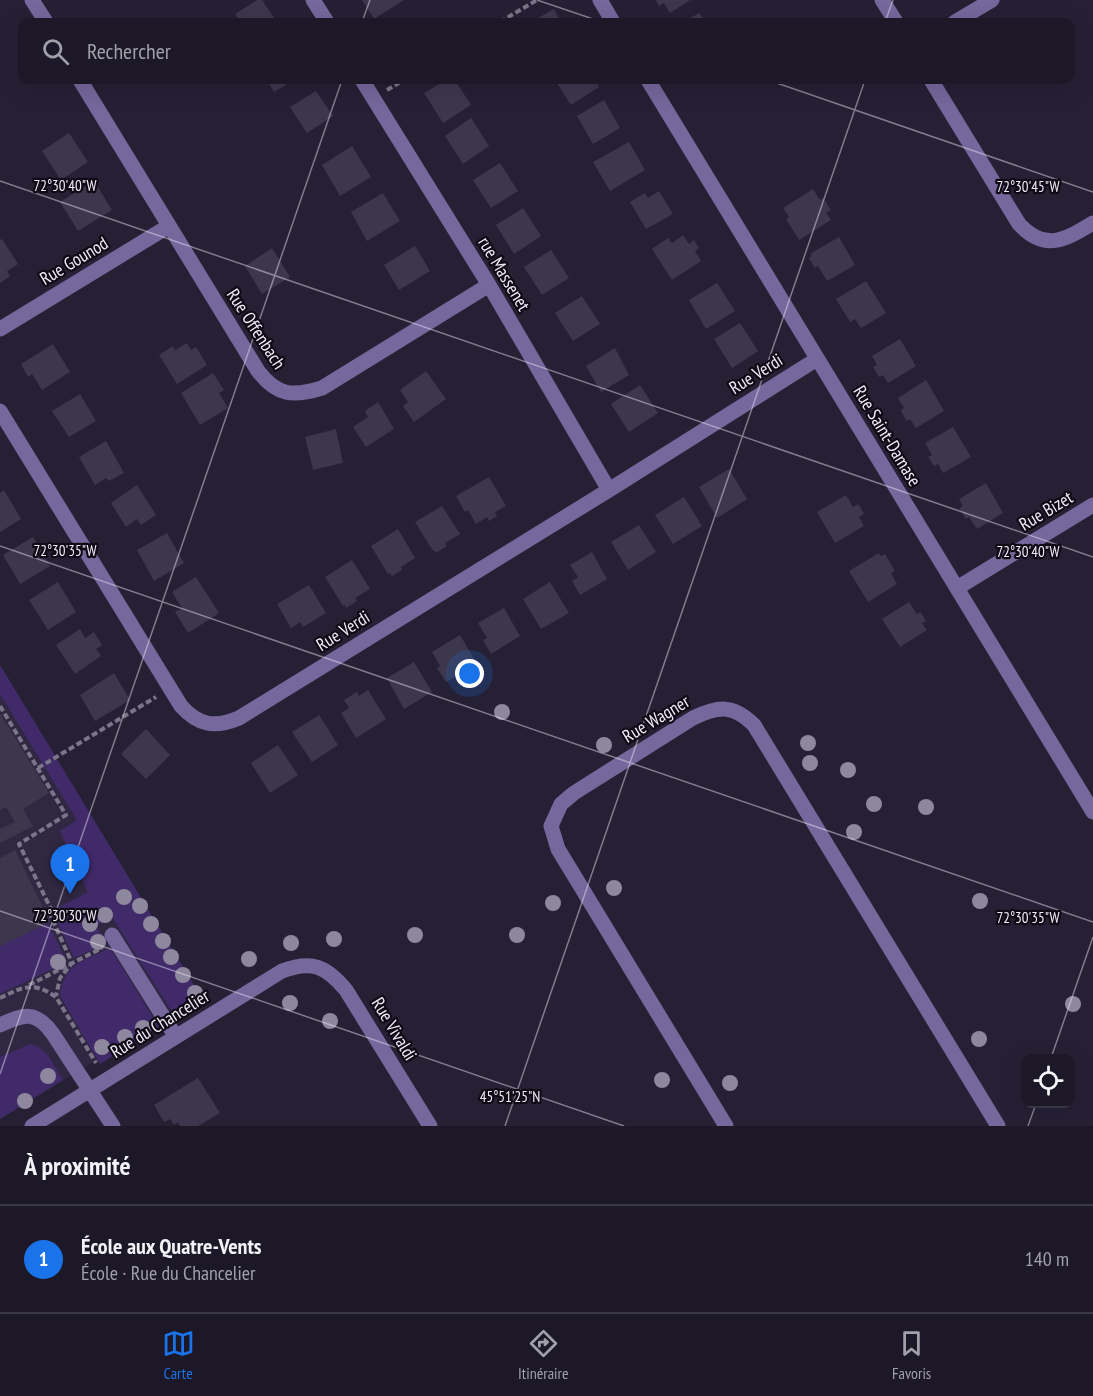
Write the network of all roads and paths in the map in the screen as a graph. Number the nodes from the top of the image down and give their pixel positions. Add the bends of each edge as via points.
1 (32, 0) edge
2 (313, 0) edge
3 (537, 0) edge
4 (600, 0) edge
5 (882, 0) edge
6 (992, 0) edge
7 (43, 18) edge
8 (324, 18) edge
9 (507, 18) edge
10 (611, 18) edge
11 (893, 18) edge
12 (962, 18) edge
13 (82, 84) edge
14 (364, 84) edge
15 (397, 84) edge
16 (650, 84) edge
17 (933, 84) edge
18 (385, 91) dead end
19 (1093, 223) edge
20 (169, 226) junction
21 (489, 285) junction
22 (0, 329) edge
23 (817, 359) junction
24 (0, 411) edge
25 (609, 490) junction
26 (1093, 505) edge
27 (957, 588) junction
28 (157, 696) dead end
29 (0, 706) edge
30 (38, 768) junction
31 (1093, 812) edge
32 (110, 940) joint
33 (72, 963) junction
34 (312, 965) joint
35 (25, 987) dead end
36 (56, 997) dead end
37 (0, 1026) edge
38 (176, 1037) junction
39 (91, 1090) junction
40 (32, 1126) edge
41 (112, 1126) edge
42 (430, 1126) edge
43 (726, 1126) edge
44 (998, 1126) edge

1 - 7 street
2 - 8 street
3 - 9 path
4 - 10 street
5 - 11 street
6 - 12 street
13 - 20 street, Rue Offenbach
14 - 21 street, rue Massenet
15 - 18 path
16 - 23 street, Rue Saint-Damase
17 - 19 street via 1019,224 1029,234 1057,241
20 - 21 street, Rue Offenbach via 258,371 267,383 290,393 322,388
20 - 22 street, Rue Gounod
21 - 25 street, rue Massenet
23 - 25 street, Rue Verdi
23 - 27 street, Rue Saint-Damase
24 - 25 street, Rue Verdi via 182,706 199,721 212,725 239,718
26 - 27 street, Rue Bizet
27 - 31 street, Rue Saint-Damase
28 - 30 path
29 - 30 path
30 - 33 path via 66,815 19,844
32 - 33 path
32 - 38 street
33 - 35 path
33 - 36 path via 60,978
34 - 38 street, Rue du Chancelier via 282,971
34 - 42 street, Rue Vivaldi via 326,970 346,990
37 - 39 street via 24,1015 38,1018 50,1028
38 - 39 street, Rue du Chancelier
39 - 40 street, Rue du Chancelier
39 - 41 street
43 - 44 street, Rue Wagner via 558,849 551,826 561,804 574,793 693,718 725,708 754,725

